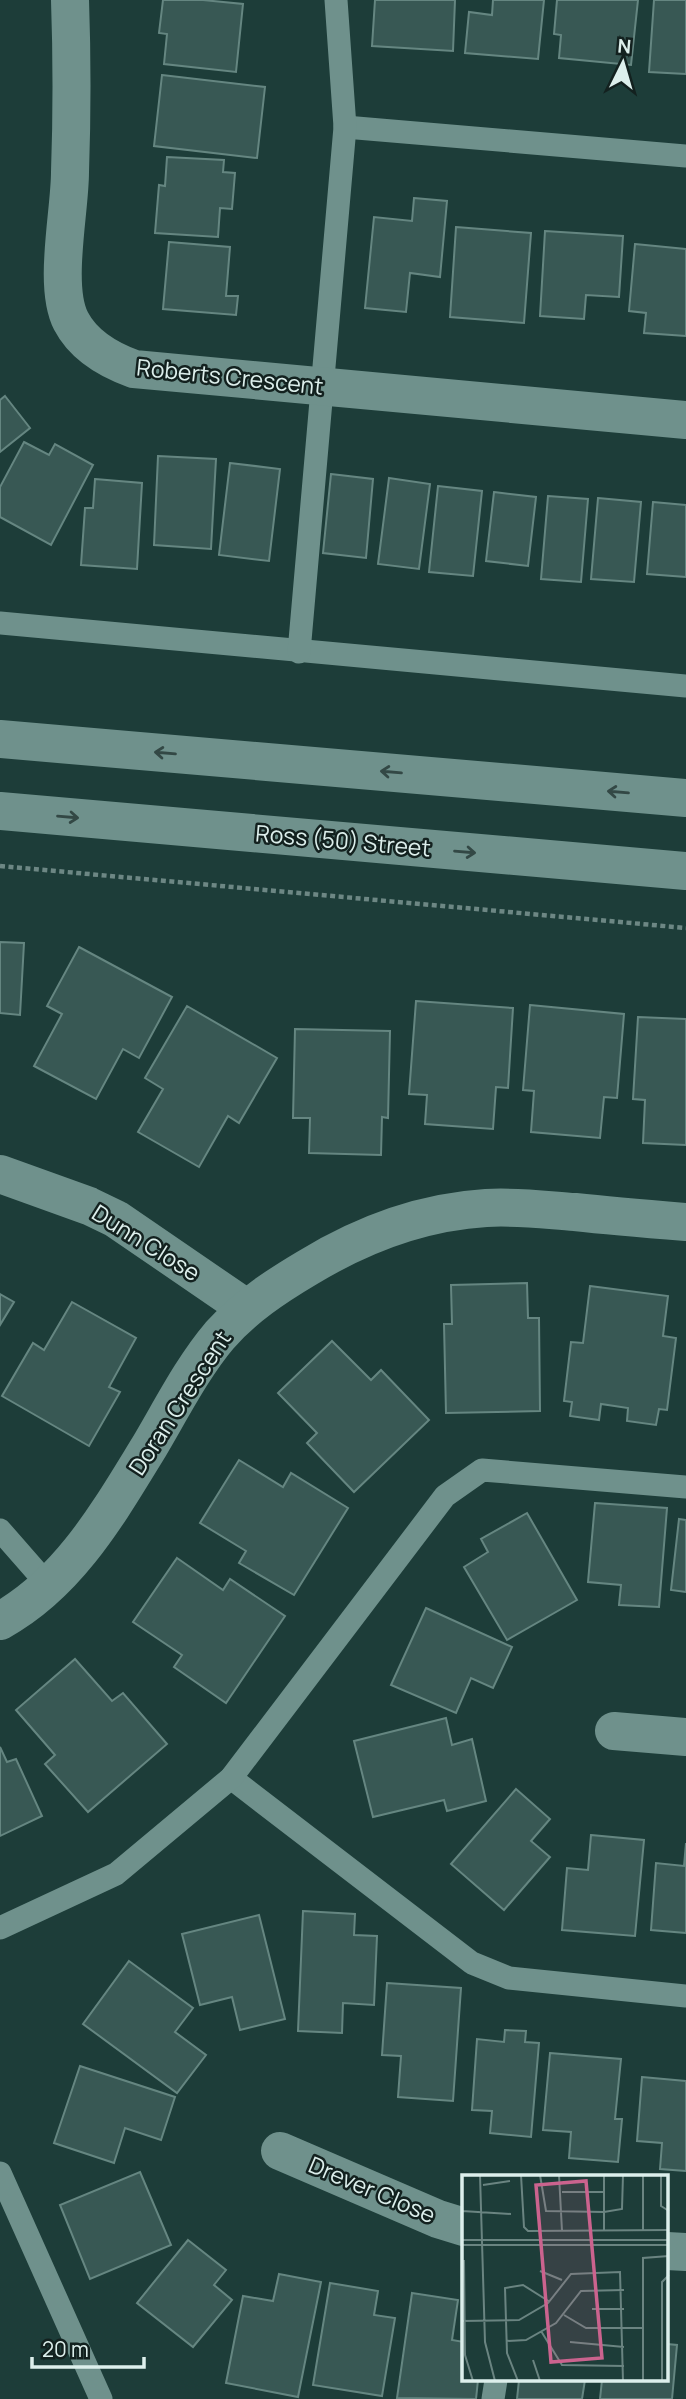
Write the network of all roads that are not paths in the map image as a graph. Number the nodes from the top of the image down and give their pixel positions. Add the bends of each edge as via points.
1 (70, 0) edge
2 (337, 0) edge
3 (345, 127) junction
4 (686, 156) edge
5 (322, 387) junction
6 (686, 420) edge
7 (0, 623) edge
8 (299, 652) junction
9 (686, 685) edge
10 (0, 739) edge
11 (686, 799) edge
12 (0, 811) edge
13 (686, 871) edge
14 (0, 1174) edge
15 (686, 1222) edge
16 (246, 1308) junction
17 (686, 1487) edge
18 (0, 1530) edge
19 (49, 1586) junction
20 (0, 1621) edge
21 (614, 1731) dead end
22 (686, 1737) edge
23 (231, 1778) junction
24 (0, 1928) edge
25 (686, 1996) edge
26 (280, 2151) dead end
27 (0, 2173) edge
28 (462, 2226) edge
29 (668, 2251) edge
30 (686, 2252) edge
31 (102, 2399) edge

1 - 5 street, Roberts Crescent via 70,176 63,276 71,321 85,340 111,361 134,369
2 - 3 lane
3 - 4 lane
3 - 5 lane
5 - 6 street, Roberts Crescent
5 - 8 lane
7 - 8 lane
8 - 9 lane
11 -> 10 street
12 -> 13 street, Ross (50) Street
14 - 16 street, Dunn Close via 116,1219
15 - 16 street, Doran Crescent via 521,1207 450,1212 369,1235 318,1261
16 - 19 street, Doran Crescent via 219,1336 118,1497
17 - 23 lane via 482,1470 445,1496
18 - 19 lane
19 - 20 street, Doran Crescent
21 - 22 street
23 - 24 lane via 116,1874
23 - 25 lane via 472,1963 509,1978
26 - 28 street, Drever Close
27 - 31 lane
29 - 30 street

